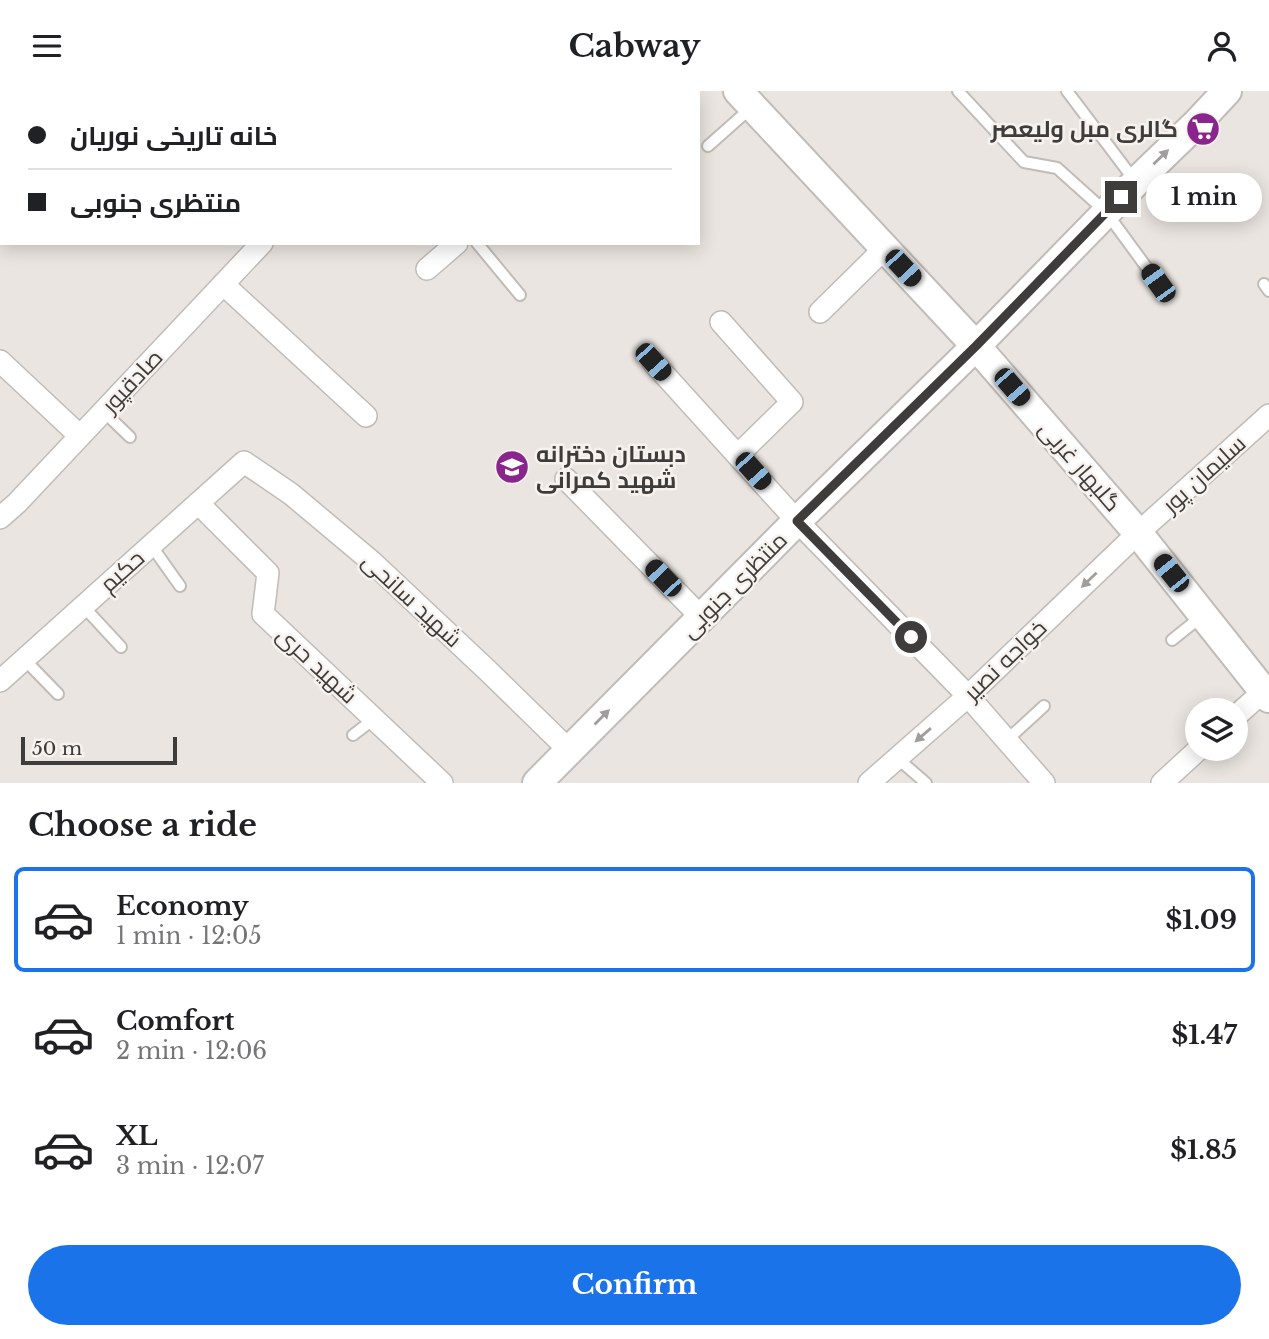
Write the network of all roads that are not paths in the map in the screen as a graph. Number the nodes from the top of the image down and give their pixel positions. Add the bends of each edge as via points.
1 (958, 91) edge
2 (1067, 91) edge
3 (1227, 91) edge
4 (745, 99) edge
5 (708, 146) dead end
6 (1136, 182) junction
7 (1106, 212) junction
8 (260, 245) edge
9 (455, 245) edge
10 (479, 245) edge
11 (885, 249) junction
12 (427, 269) dead end
13 (1158, 283) dead end
14 (223, 284) junction
15 (520, 296) dead end
16 (820, 312) dead end
17 (721, 322) dead end
18 (976, 346) junction
19 (0, 362) edge
20 (653, 362) dead end
21 (103, 411) junction
22 (1269, 415) edge
23 (366, 416) dead end
24 (80, 436) junction
25 (130, 437) dead end
26 (738, 454) junction
27 (244, 462) joint
28 (565, 479) dead end
29 (198, 503) junction
30 (0, 518) edge
31 (797, 521) junction
32 (1138, 533) junction
33 (150, 545) junction
34 (180, 586) dead end
35 (83, 606) junction
36 (1204, 614) junction
37 (702, 618) junction
38 (1172, 640) dead end
39 (121, 647) dead end
40 (24, 659) junction
41 (0, 681) edge
42 (58, 694) dead end
43 (1266, 694) edge
44 (968, 696) junction
45 (1044, 706) dead end
46 (1248, 707) edge
47 (374, 719) junction
48 (353, 735) dead end
49 (1007, 740) junction
50 (569, 750) junction
51 (897, 758) junction
52 (1185, 761) edge
53 (442, 782) edge
54 (537, 782) edge
55 (869, 782) edge
56 (926, 782) edge
57 (1044, 782) edge
58 (1161, 782) edge

1 - 7 lane via 1024,162 1057,168
2 - 6 lane
6 -> 3 main road, منتظری جنوبی
4 - 5 lane
4 - 11 main road, گلبهار غربی
6 - 7 main road, منتظری جنوبی
7 - 13 lane
7 - 18 main road, منتظری جنوبی
8 - 14 street, صادقپور
9 - 12 street
10 - 15 lane
11 - 16 street
11 - 18 main road, گلبهار غربی
14 - 21 street, صادقپور
14 - 23 street
17 - 26 street via 792,402
18 - 31 main road, منتظری جنوبی
18 - 32 main road, گلبهار غربی
19 - 24 street
20 - 26 street
21 - 24 street, صادقپور
21 - 25 lane
22 - 32 street, سلیمان پور
24 - 30 street, صادقپور
26 - 31 street
27 - 29 street, حکیم
27 - 50 street, شهید سانحی via 292,494 370,561
28 - 37 street
29 - 33 street, حکیم
29 - 47 street, شهید حری via 268,573 263,614
31 - 37 main road, منتظری جنوبی
31 - 44 street
32 - 36 main road, گلبهار غربی
32 -> 44 street, خواجه نصیر
33 - 34 lane
33 - 35 street, حکیم
35 - 39 lane
35 - 40 street, حکیم
36 - 38 lane
36 - 43 main road, گلبهار غربی
50 -> 37 main road, منتظری جنوبی
40 - 41 street, حکیم
40 - 42 lane
43 - 46 street
44 - 49 street
44 -> 51 street, خواجه نصیر
45 - 49 lane
47 - 48 lane
47 - 53 street, شهید حری
49 - 57 street
50 - 54 main road, منتظری جنوبی
51 - 55 street, خواجه نصیر
51 - 56 lane
52 - 58 street

